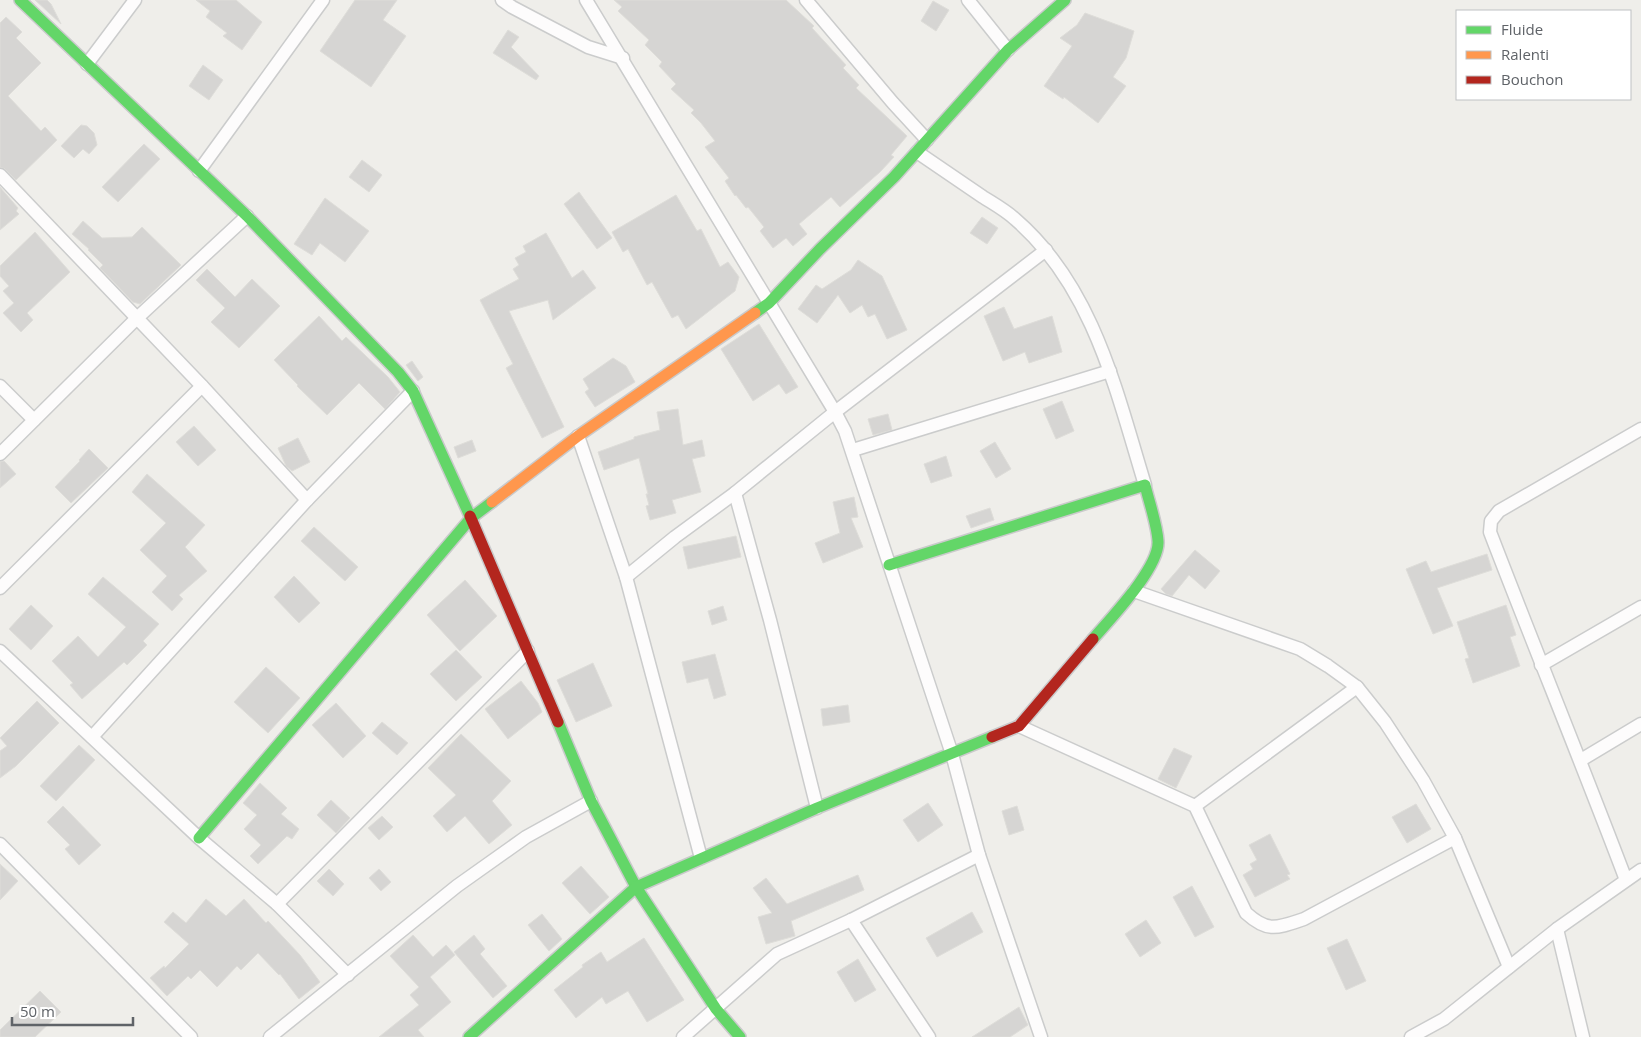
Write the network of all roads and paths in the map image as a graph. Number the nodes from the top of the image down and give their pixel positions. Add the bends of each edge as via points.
1 (20, 0) edge
2 (135, 0) edge
3 (323, 0) edge
4 (502, 0) edge
5 (586, 0) edge
6 (806, 0) edge
7 (968, 0) edge
8 (1065, 0) edge
9 (1008, 50) junction
10 (623, 58) junction
11 (87, 64) junction
12 (928, 140) junction
13 (917, 152) junction
14 (199, 171) junction
15 (0, 175) edge
16 (246, 216) junction
17 (1046, 250) junction
18 (769, 303) junction
19 (136, 319) junction
20 (1110, 371) junction
21 (0, 386) edge
22 (202, 386) junction
23 (412, 391) junction
24 (835, 412) junction
25 (34, 420) junction
26 (1641, 429) edge
27 (578, 436) junction
28 (853, 450) junction
29 (0, 454) edge
30 (1145, 485) junction
31 (735, 493) junction
32 (307, 500) junction
33 (470, 518) junction
34 (889, 565) junction
35 (626, 578) junction
36 (0, 588) edge
37 (1134, 590) junction
38 (1641, 606) edge
39 (0, 651) edge
40 (528, 651) junction
41 (1541, 665) junction
42 (1357, 687) junction
43 (1641, 724) edge
44 (1019, 726) junction
45 (92, 736) junction
46 (952, 754) junction
47 (1581, 760) junction
48 (590, 801) junction
49 (1195, 806) junction
50 (817, 808) junction
51 (199, 838) junction
52 (1455, 838) junction
53 (0, 844) edge
54 (979, 855) junction
55 (702, 858) junction
56 (1641, 870) edge
57 (1626, 880) junction
58 (636, 887) junction
59 (277, 904) junction
60 (851, 920) junction
61 (1557, 930) junction
62 (1508, 967) junction
63 (348, 976) junction
64 (716, 1009) junction
65 (190, 1037) edge
66 (270, 1037) edge
67 (469, 1037) edge
68 (683, 1037) edge
69 (740, 1037) edge
70 (928, 1037) edge
71 (1041, 1037) edge
72 (1411, 1037) edge
73 (1583, 1037) edge

1 - 11 street
2 - 11 street
3 - 14 street
4 - 10 street via 588,47
5 - 10 street
6 - 12 street via 892,103
7 - 9 street
8 - 9 street
9 - 12 street
10 - 18 street
11 - 14 street
12 - 13 street
13 - 17 street via 1014,218
13 - 18 street
14 - 16 street
15 - 19 street
16 - 19 street
16 - 23 street via 398,372
17 - 20 street via 1069,282 1097,336
17 - 24 street
18 - 24 street
18 - 27 street
19 - 22 street
19 - 25 street
20 - 28 street
20 - 30 street
21 - 25 street
22 - 32 street
22 - 36 street
23 - 32 street
23 - 33 street
24 - 28 street
24 - 31 street
25 - 29 street
26 - 41 street via 1498,511 1491,521 1490,532
27 - 33 street
27 - 35 street
28 - 34 street
30 - 34 street
30 - 37 street via 1158,542 1152,561
31 - 35 street
31 - 50 street
32 - 45 street
33 - 40 street
33 - 51 street
34 - 46 street
35 - 55 street
37 - 42 street via 1300,649
37 - 44 street
38 - 41 street
39 - 45 street
40 - 48 street
40 - 59 street
41 - 47 street
42 - 49 street
42 - 52 street via 1385,722 1423,780
43 - 47 street
44 - 46 street
44 - 49 street
45 - 51 street
46 - 50 street
46 - 54 street
47 - 57 street
48 - 58 street
48 - 63 street via 526,837 472,876
49 - 52 street via 1246,913 1257,923 1272,928 1304,919
50 - 55 street
51 - 59 street
52 - 62 street
53 - 65 street
54 - 60 street
54 - 71 street
55 - 58 street
56 - 57 street
57 - 61 street
58 - 64 street
58 - 67 street
59 - 63 street
60 - 64 street via 777,954
60 - 70 street
61 - 62 street
61 - 73 street
62 - 72 street via 1444,1019
63 - 66 street
64 - 68 street
64 - 69 street

